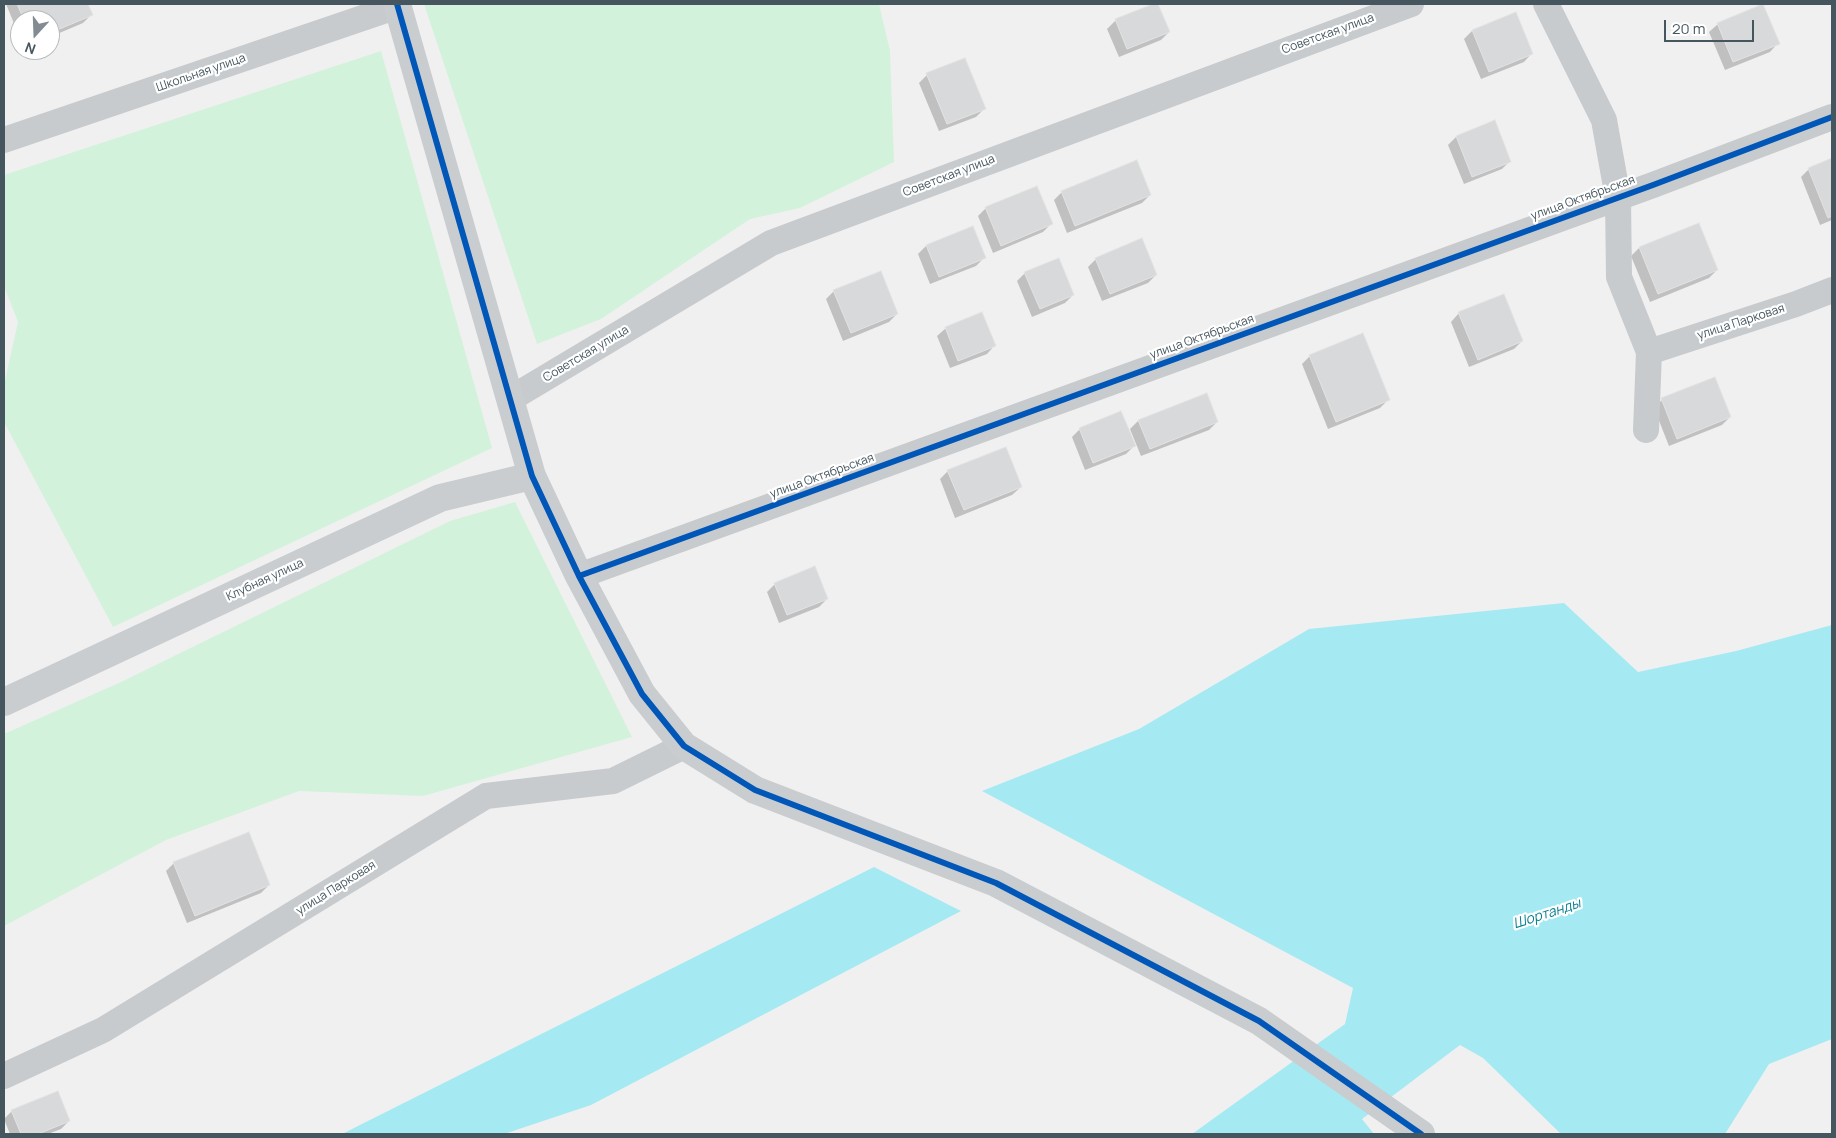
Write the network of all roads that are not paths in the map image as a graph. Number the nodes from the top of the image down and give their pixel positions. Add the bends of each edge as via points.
1 (1411, 4) edge
2 (1546, 4) edge
3 (397, 5) edge
4 (1832, 117) edge
5 (4, 140) edge
6 (1618, 198) junction
7 (1832, 290) edge
8 (1649, 352) junction
9 (510, 399) junction
10 (1646, 430) dead end
11 (532, 476) junction
12 (579, 576) junction
13 (4, 702) edge
14 (684, 746) junction
15 (4, 1076) edge
16 (1421, 1134) edge

1 - 9 street, Советская улица via 772,243
2 - 6 street via 1604,120
3 - 5 street, Школьная улица
3 - 9 street
4 - 6 street, улица Октябрьская
6 - 8 street via 1619,276
6 - 12 street, улица Октябрьская
7 - 8 street, улица Парковая
8 - 10 street
9 - 11 street
11 - 12 street
11 - 13 street, Клубная улица via 440,498
12 - 14 street via 642,694
14 - 15 street, улица Парковая via 613,781 486,796 103,1030
14 - 16 street via 755,790 996,883 1259,1021

